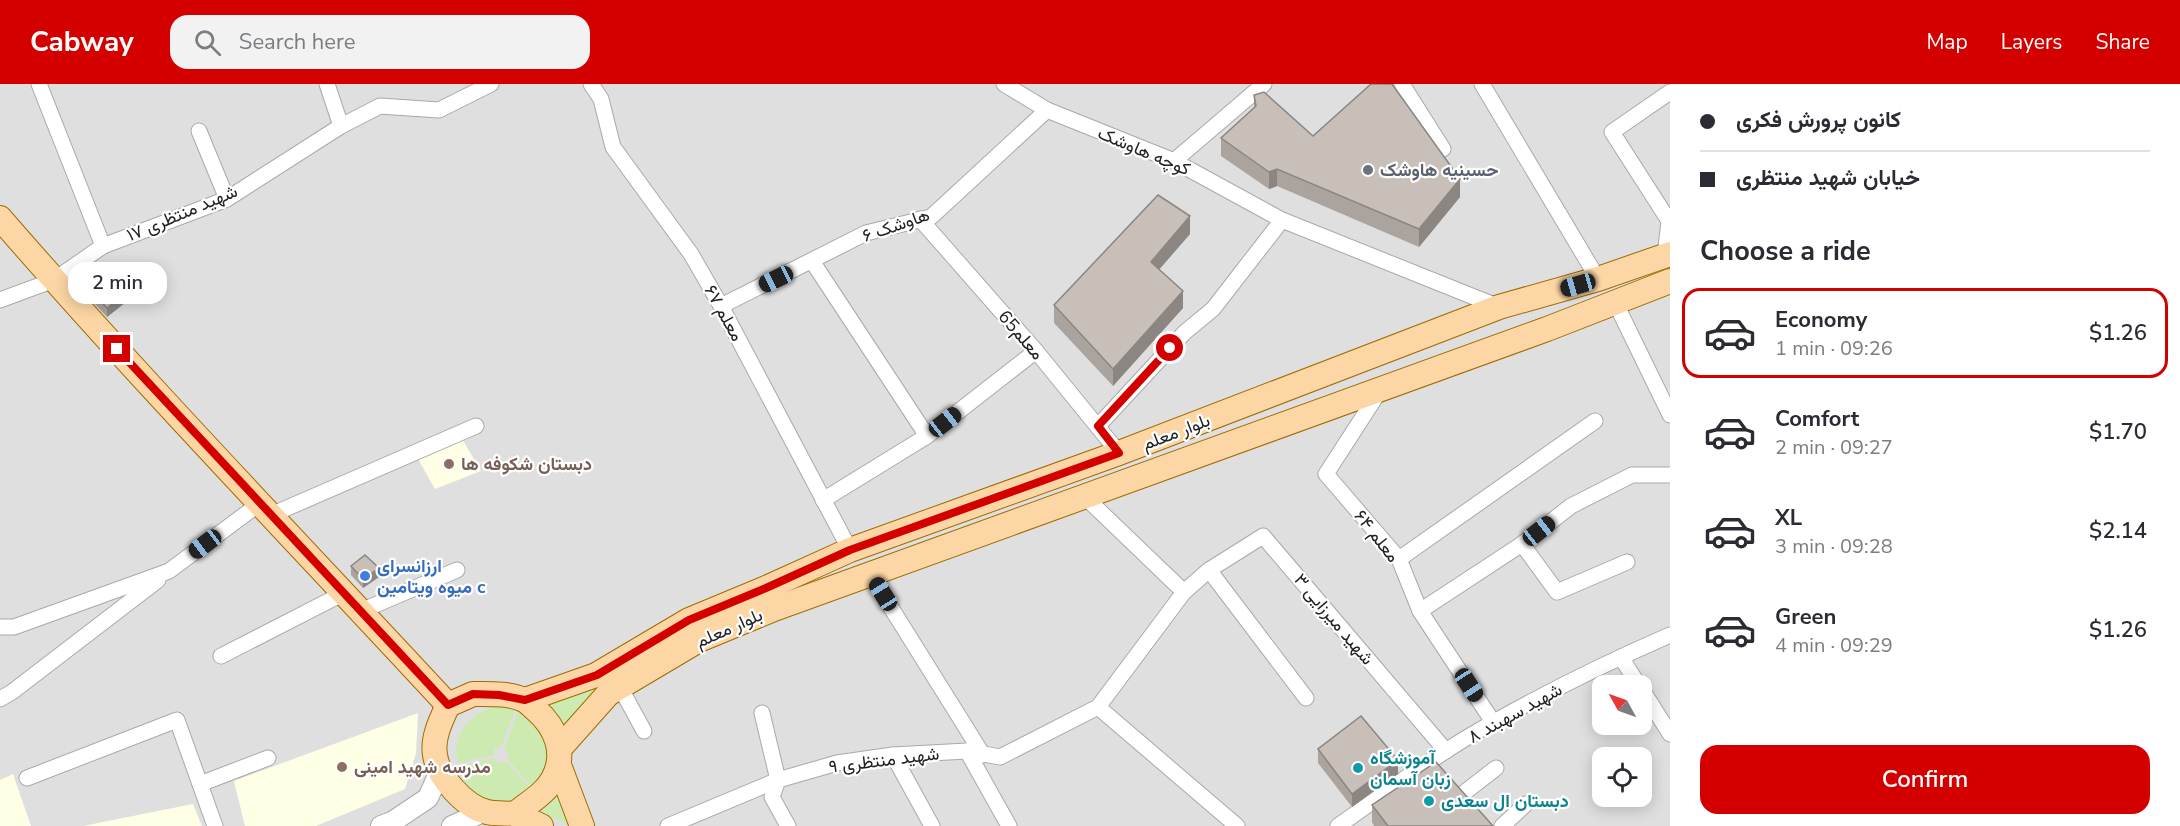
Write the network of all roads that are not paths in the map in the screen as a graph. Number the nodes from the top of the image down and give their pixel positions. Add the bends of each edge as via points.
1 (39, 84) edge
2 (327, 84) edge
3 (491, 84) edge
4 (591, 84) edge
5 (1005, 84) edge
6 (1402, 84) edge
7 (1482, 84) edge
8 (1257, 87) edge
9 (1670, 92) edge
10 (1047, 110) junction
11 (341, 126) junction
12 (199, 131) dead end
13 (1443, 149) dead end
14 (1174, 161) junction
15 (227, 199) junction
16 (0, 218) edge
17 (920, 219) junction
18 (1282, 220) junction
19 (103, 246) junction
20 (1667, 255) edge
21 (812, 261) junction
22 (1598, 279) junction
23 (54, 280) junction
24 (1670, 280) edge
25 (0, 300) edge
26 (1616, 302) junction
27 (721, 306) junction
28 (1499, 307) junction
29 (1036, 351) junction
30 (1382, 388) junction
31 (1670, 415) edge
32 (1595, 421) dead end
33 (476, 426) dead end
34 (1098, 426) junction
35 (927, 436) junction
36 (1119, 453) junction
37 (1670, 475) edge
38 (1084, 496) junction
39 (823, 500) junction
40 (265, 510) junction
41 (1522, 544) junction
42 (850, 550) junction
43 (1399, 559) junction
44 (1627, 562) dead end
45 (457, 570) dead end
46 (1209, 570) junction
47 (169, 571) junction
48 (870, 574) junction
49 (1184, 592) junction
50 (344, 593) junction
51 (361, 611) junction
52 (1420, 611) junction
53 (0, 627) edge
54 (1670, 635) edge
55 (221, 656) dead end
56 (1621, 657) junction
57 (1632, 675) edge
58 (620, 687) junction
59 (1306, 698) dead end
60 (0, 699) edge
61 (525, 700) junction
62 (448, 705) junction
63 (1652, 706) edge
64 (1098, 707) junction
65 (762, 713) dead end
66 (1493, 722) junction
67 (644, 731) dead end
68 (1670, 734) edge
69 (967, 751) junction
70 (1446, 751) junction
71 (892, 755) junction
72 (983, 755) junction
73 (559, 757) junction
74 (268, 758) dead end
75 (1496, 768) dead end
76 (440, 771) junction
77 (27, 778) dead end
78 (778, 780) junction
79 (200, 784) junction
80 (1526, 804) dead end
81 (1472, 811) edge
82 (485, 812) junction
83 (515, 814) junction
84 (215, 826) edge
85 (381, 826) edge
86 (452, 826) edge
87 (540, 826) edge
88 (582, 826) edge
89 (668, 826) edge
90 (788, 826) edge
91 (932, 826) edge
92 (1009, 826) edge
93 (1237, 826) edge
94 (1338, 826) edge
95 (1502, 826) edge

1 - 19 street
2 - 11 street
3 - 11 street, شهید منتظری ۱۷ via 439,110 380,106
4 - 27 street, معلم ۶۷ via 601,99 613,147 691,254
5 - 10 street, کوچه هاوشک
6 - 13 street
7 - 22 street
8 - 14 street
9 - 20 street via 1612,132 1669,221
10 - 14 street, کوچه هاوشک
10 - 17 street, هاوشک ۶ via 931,217
11 - 15 street, شهید منتظری ۱۷
12 - 15 street
14 - 18 street, کوچه هاوشک
15 - 19 street, شهید منتظری ۱۷
16 - 23 main road
17 - 21 street, هاوشک ۶ via 866,233
17 - 29 street, معلم65
18 - 28 street, کوچه هاوشک
18 - 34 street via 1214,309 1185,332
19 - 23 street, شهید منتظری ۱۷
20 - 22 main road, بلوار معلم
21 - 27 street, هاوشک ۶
21 - 35 street
22 - 28 main road, بلوار معلم
23 - 25 street, شهید منتظری ۱۷
23 - 40 main road
24 - 26 main road, بلوار معلم
26 - 30 main road, بلوار معلم
26 - 31 street
27 - 39 street, معلم ۶۷
28 - 36 main road, بلوار معلم
29 - 34 street, معلم65
29 - 35 street
30 - 38 main road, بلوار معلم
30 - 43 street, معلم ۶۴ via 1326,474
32 - 43 street
33 - 40 street
34 - 36 street, معلم65
35 - 39 street
36 - 42 main road, بلوار معلم
37 - 41 street via 1632,475 1571,506
38 - 48 main road, بلوار معلم
38 - 49 street
39 - 42 street, معلم ۶۷
40 - 47 street
40 - 50 main road
41 - 44 street via 1557,592
41 - 52 street
42 - 61 main road, بلوار معلم via 689,620 597,675
43 - 52 street, معلم ۶۴
45 - 51 street
46 - 49 street
46 - 59 street
46 - 70 street, شهید میرزایی ۳ via 1263,536
47 - 53 street via 14,627
47 - 60 street
48 - 58 main road, بلوار معلم via 699,640
48 - 72 street
49 - 64 street
50 - 51 main road
50 - 55 street
51 - 62 main road
52 - 66 street, معلم ۶۴
54 - 56 street, شهید سهبند ۸
56 - 57 street
56 - 66 street, شهید سهبند ۸
58 - 67 street
58 - 73 main road, بلوار معلم via 608,694
61 - 62 main road via 473,694
61 - 73 main road via 546,718 555,732
62 - 76 main road via 434,753
63 - 68 street
64 - 72 street, شهید منتظری ۹ via 1000,757
64 - 93 street
65 - 78 street
66 - 70 street, شهید سهبند ۸
69 - 71 street, شهید منتظری ۹
69 - 72 street, شهید منتظری ۹
69 - 92 street
70 - 94 street, شهید سهبند ۸ via 1434,766
71 - 78 street, شهید منتظری ۹ via 837,763
71 - 91 street
73 - 83 main road via 553,780
73 - 88 main road
74 - 79 street
75 - 81 street via 1456,792
76 - 82 main road via 459,795
76 - 85 street via 428,798
77 - 79 street via 177,720
78 - 89 street, شهید منتظری ۹
78 - 90 street via 772,797
79 - 84 street
80 - 95 street
82 - 83 main road
82 - 86 street
83 - 87 main road

